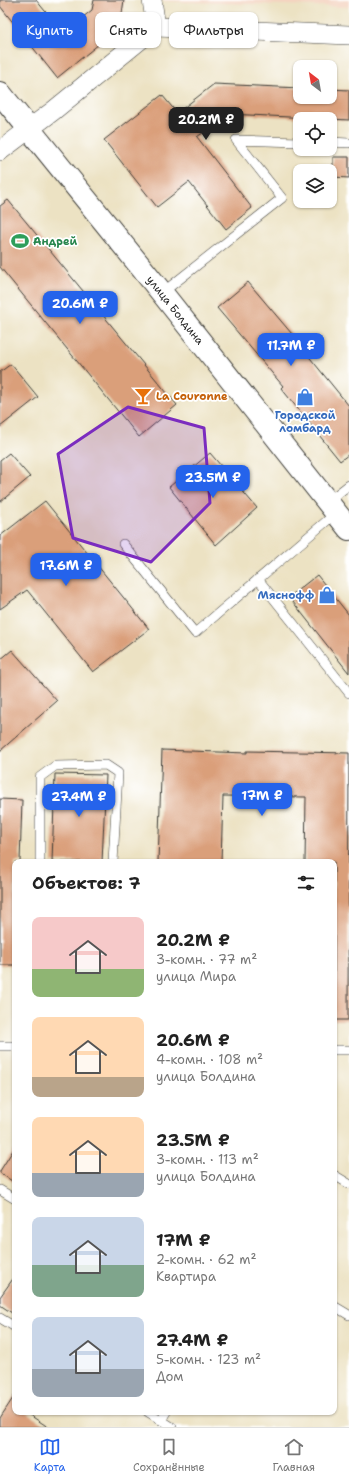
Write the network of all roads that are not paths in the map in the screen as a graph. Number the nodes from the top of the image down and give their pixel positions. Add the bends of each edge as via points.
1 (152, 0) edge
2 (154, 12) edge
3 (161, 27) edge
4 (349, 34) edge
5 (130, 48) edge
6 (0, 92) edge
7 (30, 129) junction
8 (293, 142) edge
9 (337, 142) edge
10 (349, 143) edge
11 (0, 151) edge
12 (162, 293) junction
13 (349, 485) edge
14 (337, 515) edge
15 (123, 544) dead end
16 (258, 579) junction
17 (349, 693) edge
18 (40, 859) edge
19 (112, 859) edge
20 (0, 1046) edge
21 (12, 1046) edge
22 (337, 1050) edge
23 (349, 1050) edge
24 (337, 1177) edge
25 (349, 1184) edge
26 (0, 1190) edge
27 (12, 1197) edge
28 (337, 1308) edge
29 (349, 1315) edge
30 (0, 1318) edge
31 (12, 1325) edge
32 (163, 1416) edge
33 (172, 1427) edge

1 - 2 street
3 - 4 street
5 - 7 street
6 - 7 main road, улица Болдина
7 - 11 street
7 - 12 main road, улица Болдина
8 - 12 lane via 236,140 282,198
9 - 10 lane
12 - 14 main road, улица Болдина
13 - 14 lane
14 - 16 lane
15 - 16 lane via 195,633
16 - 17 lane
18 - 19 lane via 40,777 55,766 106,765 118,773
20 - 21 lane
22 - 23 lane
24 - 25 lane
26 - 27 lane
28 - 29 lane
30 - 31 lane
32 - 33 lane

